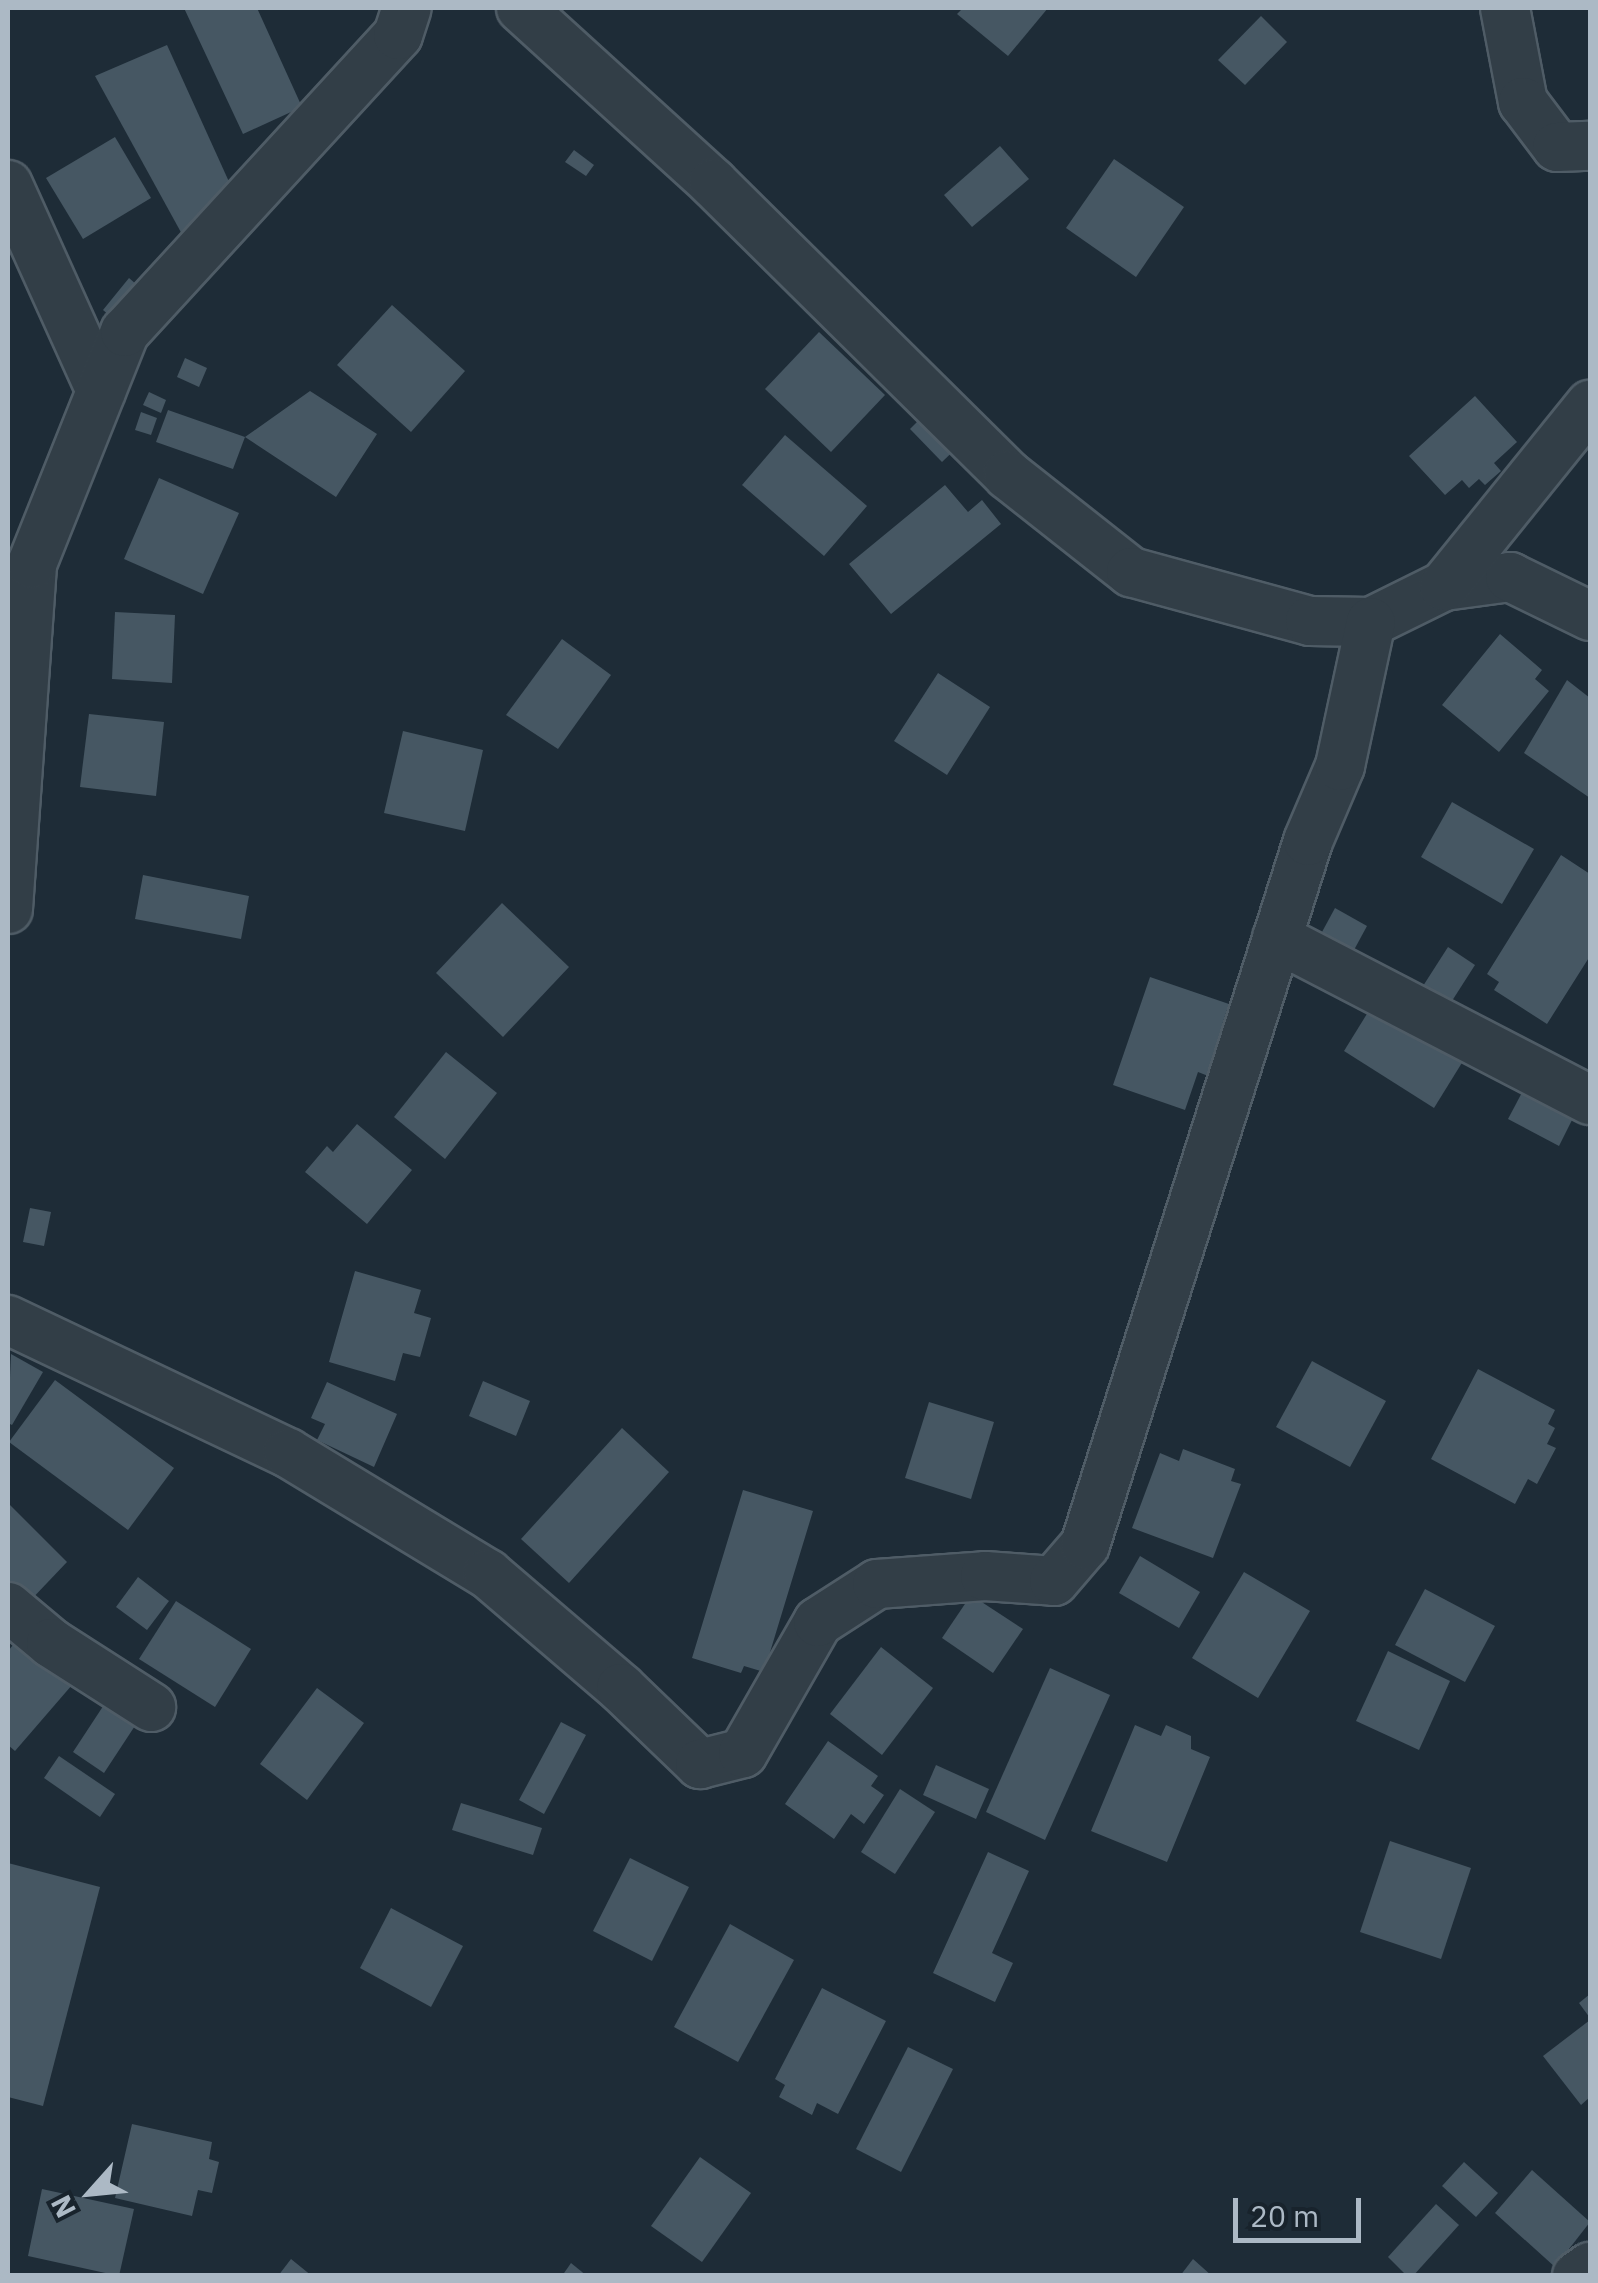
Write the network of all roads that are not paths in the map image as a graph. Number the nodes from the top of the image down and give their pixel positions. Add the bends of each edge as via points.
1 (521, 8) edge
2 (1504, 8) edge
3 (396, 17) edge
4 (1590, 146) edge
5 (8, 185) edge
6 (101, 391) junction
7 (1590, 405) edge
8 (1444, 586) junction
9 (1590, 616) edge
10 (1371, 622) junction
11 (8, 909) edge
12 (1278, 938) junction
13 (1590, 1100) edge
14 (8, 1320) edge
15 (8, 1608) edge
16 (151, 1707) dead end
17 (1590, 2266) edge
18 (1577, 2276) edge

1 - 10 street via 713,182 1008,475 1131,572 1310,621
2 - 4 street via 1523,102 1557,147
3 - 6 street via 125,332
5 - 6 street
6 - 11 street via 32,564
7 - 8 street
8 - 9 street via 1510,577
8 - 10 street
10 - 12 street via 1340,766
12 - 13 street
12 - 14 street via 1085,1545 1054,1581 985,1576 877,1584 818,1622 743,1753 700,1764 488,1574 288,1453
15 - 16 street
17 - 18 street

